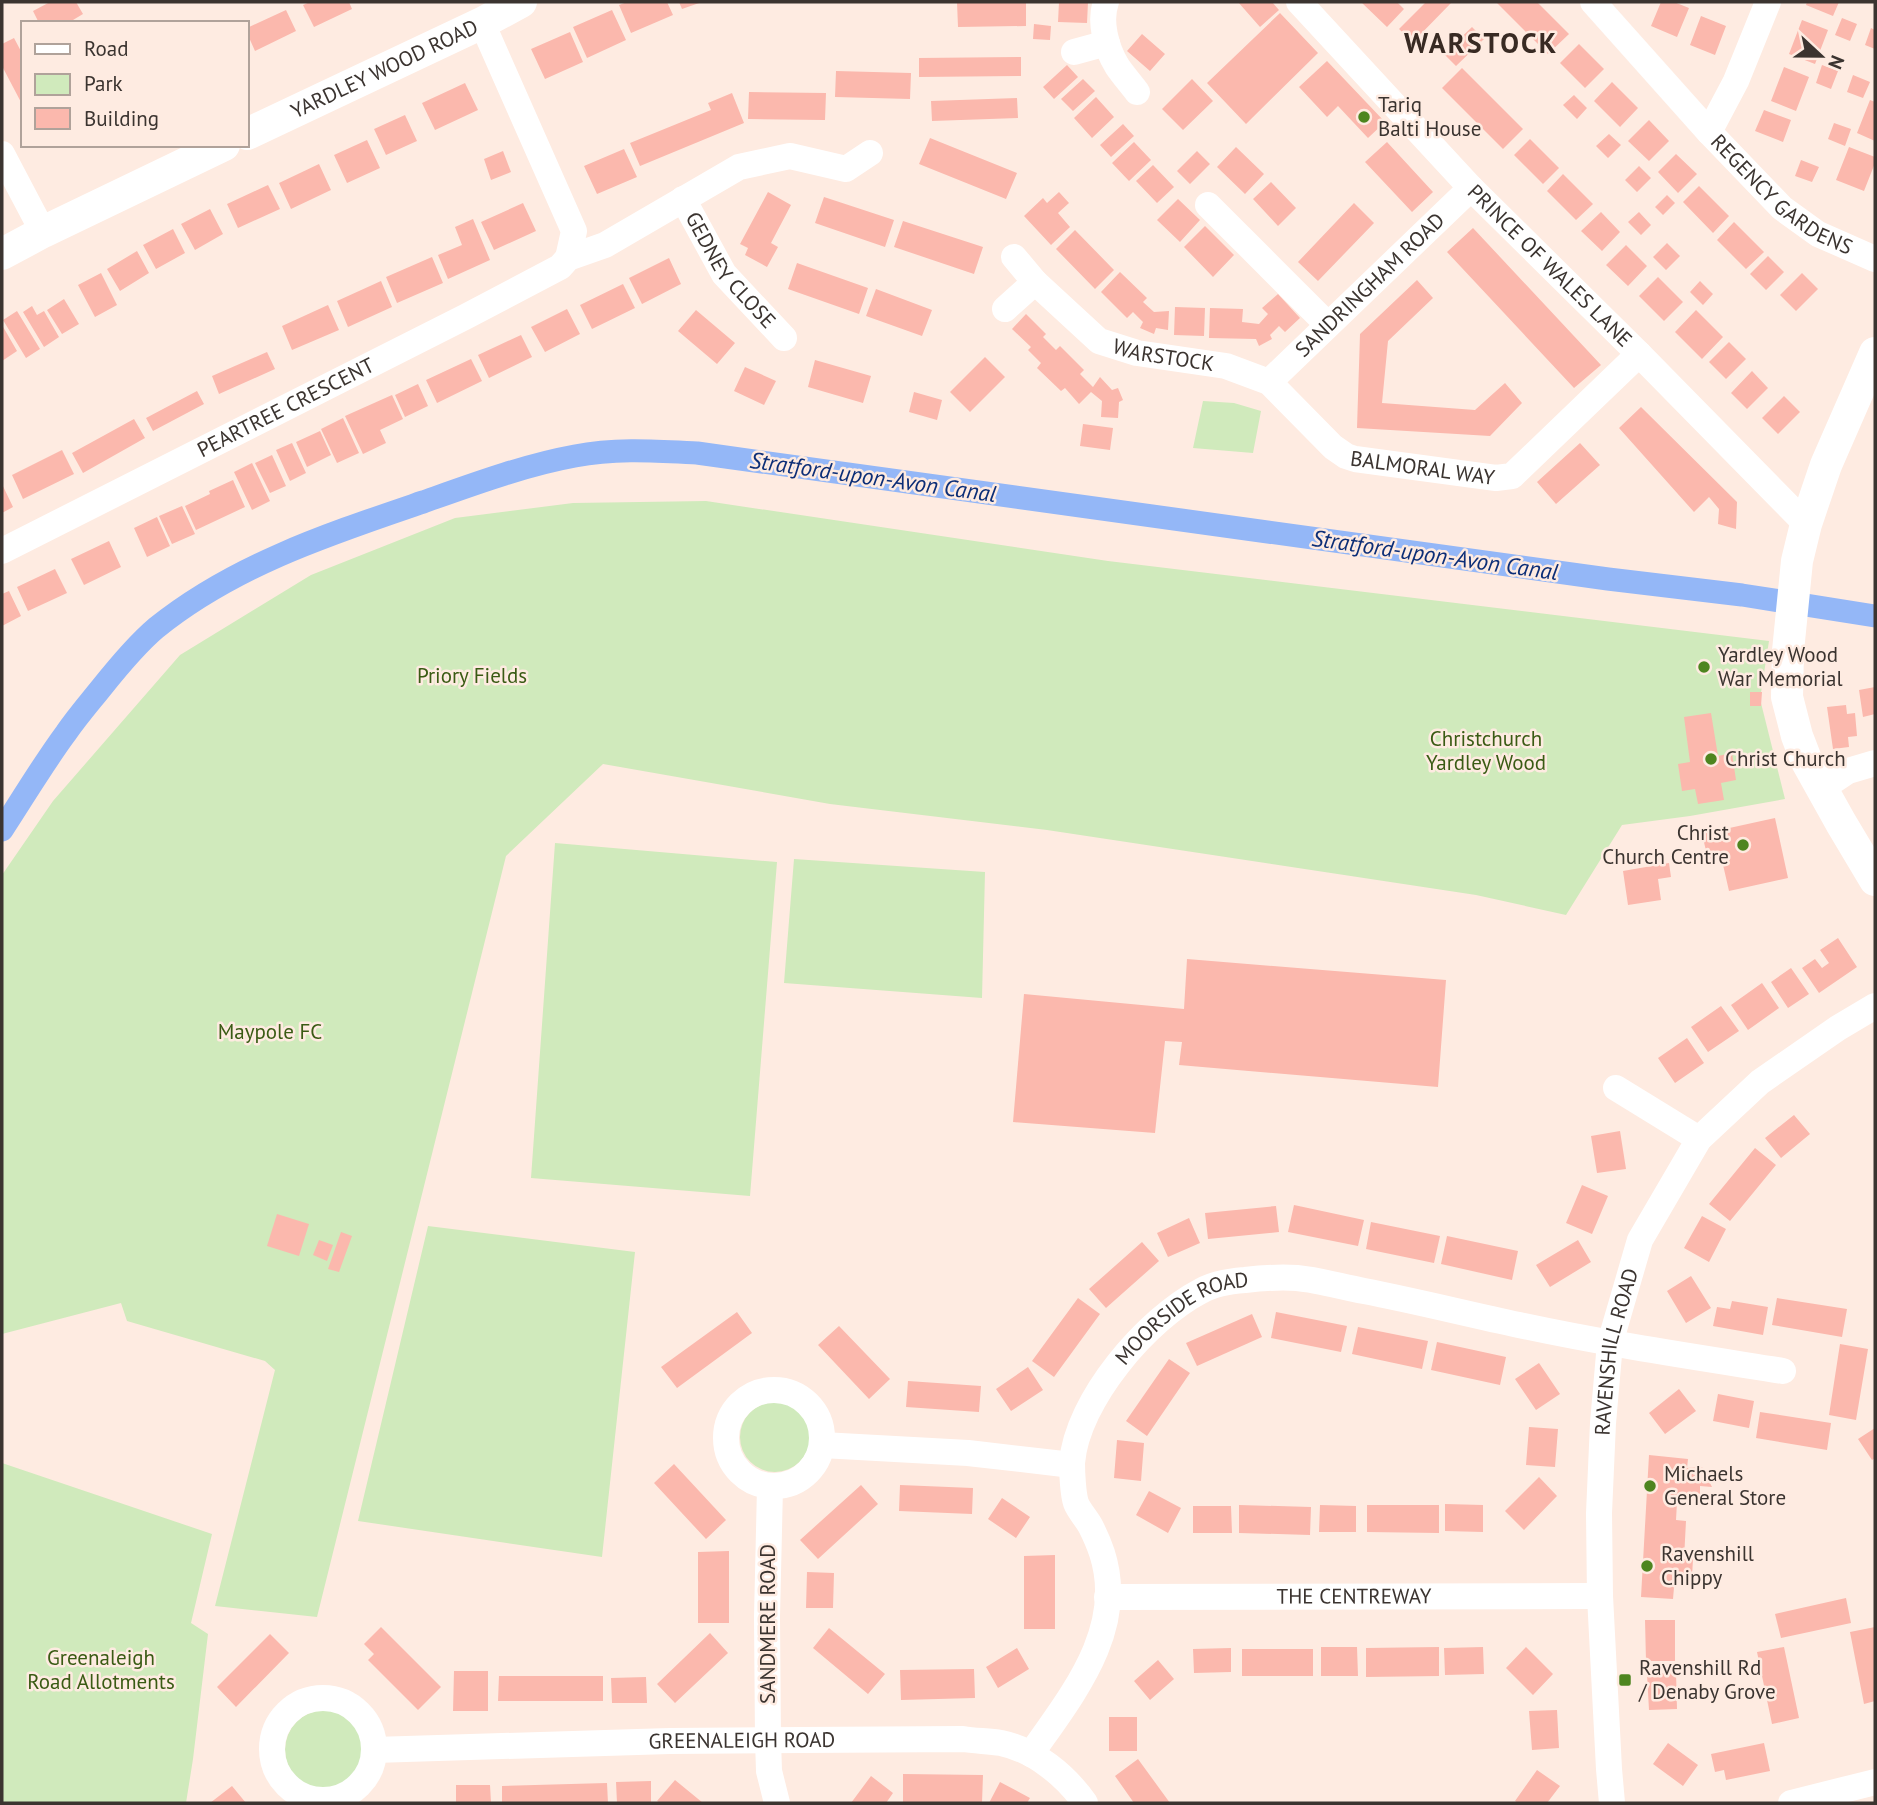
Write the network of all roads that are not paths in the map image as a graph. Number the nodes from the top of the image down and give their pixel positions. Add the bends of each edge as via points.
1 (521, 2) edge
2 (1106, 2) edge
3 (1299, 2) edge
4 (1592, 2) edge
5 (1768, 2) edge
6 (482, 23) junction
7 (1107, 43) junction
8 (1074, 52) dead end
9 (1137, 92) dead end
10 (1709, 132) junction
11 (248, 134) edge
12 (220, 147) edge
13 (870, 153) dead end
14 (2, 154) edge
15 (1471, 188) junction
16 (683, 199) junction
17 (1208, 205) dead end
18 (43, 232) junction
19 (2, 254) edge
20 (1014, 257) dead end
21 (568, 258) junction
22 (1875, 259) edge
23 (1035, 282) junction
24 (1005, 309) dead end
25 (1328, 325) junction
26 (784, 338) dead end
27 (1639, 354) junction
28 (1875, 354) edge
29 (1269, 382) junction
30 (1806, 524) junction
31 (2, 551) edge
32 (1875, 763) edge
33 (1821, 789) junction
34 (1875, 880) edge
35 (1875, 1006) edge
36 (1616, 1088) dead end
37 (1699, 1139) junction
38 (1610, 1343) junction
39 (1783, 1371) dead end
40 (822, 1445) junction
41 (1072, 1465) junction
42 (770, 1487) junction
43 (1600, 1595) junction
44 (1107, 1597) junction
45 (768, 1741) junction
46 (374, 1750) junction
47 (1031, 1754) junction
48 (1875, 1782) edge
49 (327, 1801) edge
50 (777, 1803) edge
51 (1085, 1803) edge
52 (1612, 1803) edge
53 (1791, 1803) edge

1 - 6 street, YARDLEY WOOD ROAD
2 - 7 street
3 - 15 street, PRINCE OF WALES LANE
4 - 10 street
5 - 10 street, REGENCY GARDENS via 1736,81
6 - 11 street, YARDLEY WOOD ROAD
6 - 21 street via 574,231
7 - 8 street
7 - 9 street via 1116,65
10 - 22 street, REGENCY GARDENS via 1782,208 1818,234
12 - 18 street
13 - 16 street, PEARTREE CRESCENT via 846,169 790,156 739,167
14 - 18 street
15 - 25 street, SANDRINGHAM ROAD
15 - 27 street, PRINCE OF WALES LANE
16 - 21 street, PEARTREE CRESCENT via 605,245
16 - 26 street, GEDNEY CLOSE via 724,274
17 - 25 street
18 - 19 street
20 - 23 street, WARSTOCK
21 - 31 street, PEARTREE CRESCENT via 560,267 453,323
23 - 24 street
23 - 29 street, WARSTOCK via 1099,341 1137,353 1226,366
25 - 29 street, SANDRINGHAM ROAD
27 - 29 street, BALMORAL WAY via 1512,476 1496,478 1346,456
27 - 30 street, PRINCE OF WALES LANE
28 - 30 street via 1826,465
30 - 33 street via 1797,561 1787,697 1797,736
32 - 33 street via 1847,771
33 - 34 street
35 - 37 street, RAVENSHILL ROAD via 1760,1082
36 - 37 street
37 - 38 street, RAVENSHILL ROAD via 1640,1240
38 - 39 street, MOORSIDE ROAD
38 - 41 street, MOORSIDE ROAD via 1297,1278 1217,1286 1173,1308 1130,1348 1094,1400 1075,1444
38 - 43 street, RAVENSHILL ROAD via 1599,1513
40 - 41 street via 968,1453
40 - 42 street via 813,1467 793,1482
40 - 42 street via 820,1424 810,1406 794,1394 774,1389 754,1394 734,1410 725,1433 729,1459 746,1478
41 - 44 street via 1076,1503 1102,1552
42 - 45 street, SANDMERE ROAD
43 - 44 street, THE CENTREWAY
43 - 52 street, RAVENSHILL ROAD
44 - 47 street via 1103,1630 1081,1682
45 - 46 street, GREENALEIGH ROAD
45 - 47 street, GREENALEIGH ROAD via 963,1739 1003,1743
45 - 50 street, SANDMERE ROAD
46 - 49 street via 372,1765 355,1789
46 - 49 street via 370,1729 358,1711 340,1699 318,1697 296,1704 279,1721 272,1748 277,1772 298,1794
47 - 51 street, GREENALEIGH ROAD via 1062,1775
48 - 53 street

